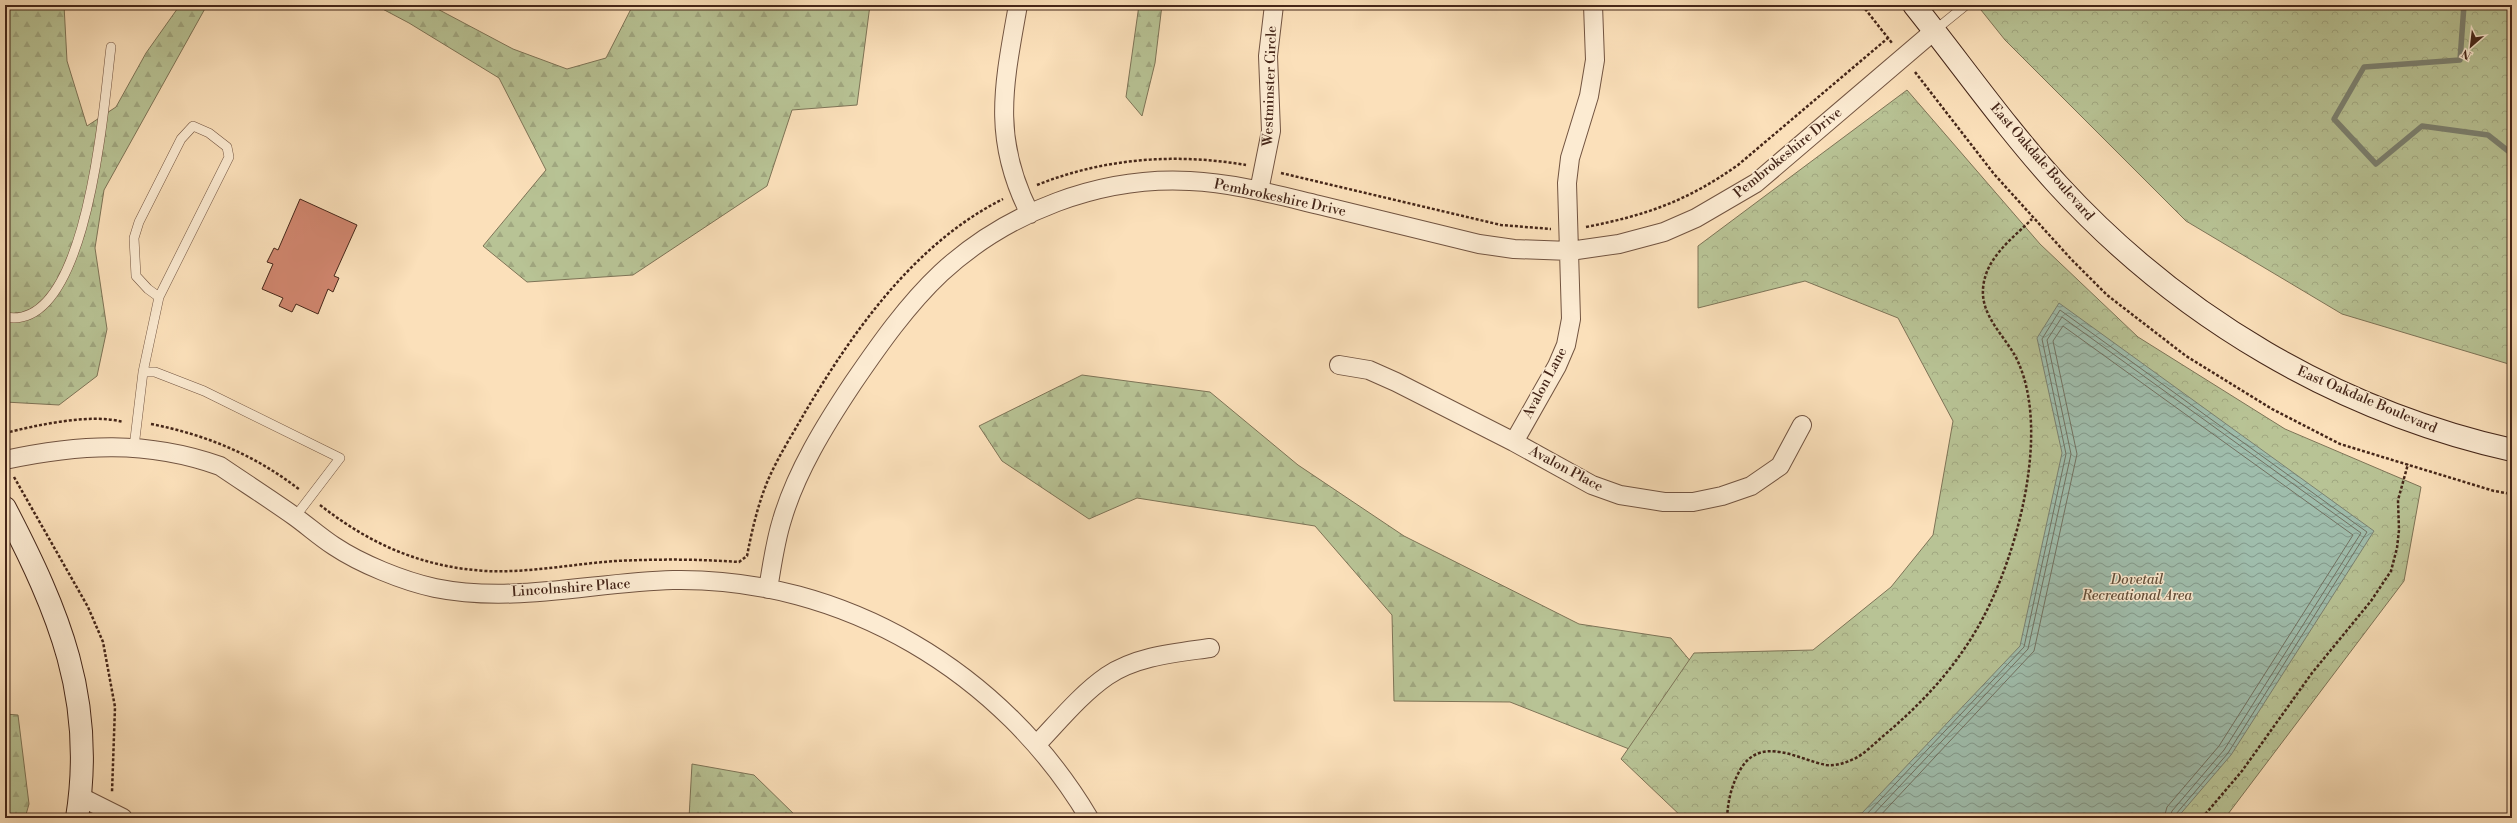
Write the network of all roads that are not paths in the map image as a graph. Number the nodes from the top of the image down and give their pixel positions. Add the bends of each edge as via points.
1 (1018, 5) edge
2 (1274, 5) edge
3 (1593, 5) edge
4 (1914, 5) edge
5 (1966, 5) edge
6 (1934, 31) junction
7 (111, 47) dead end
8 (1259, 191) junction
9 (1030, 214) junction
10 (1570, 251) junction
11 (160, 297) junction
12 (5, 317) edge
13 (1339, 365) dead end
14 (143, 372) junction
15 (1802, 425) dead end
16 (1514, 442) junction
17 (134, 447) junction
18 (2512, 450) edge
19 (5, 460) edge
20 (5, 508) edge
21 (295, 517) junction
22 (768, 589) junction
23 (1210, 648) dead end
24 (1037, 744) junction
25 (79, 808) edge
26 (123, 818) edge
27 (1089, 818) edge

1 - 9 street via 1004,85 1003,114 1007,151
2 - 8 street, Westminster Circle via 1268,56 1271,131
3 - 10 street via 1595,60 1589,96 1570,158 1567,183
4 - 6 main road, East Oakdale Boulevard
5 - 6 lane
6 - 10 street, Pembrokeshire Drive via 1756,183 1727,202 1664,232 1619,244
6 - 18 main road, East Oakdale Boulevard via 2057,184 2126,252 2189,304 2238,337 2343,393 2422,427
7 - 12 lane via 95,168 80,241 59,285 47,302 19,318
8 - 9 street, Pembrokeshire Drive via 1189,181 1154,182 1085,193
8 - 10 street, Pembrokeshire Drive via 1479,244 1514,249
9 - 22 street, Pembrokeshire Drive via 974,246 941,274 912,304 875,351 838,407 790,496 781,521
10 - 16 street, Avalon Lane via 1568,278 1571,319 1566,345
11 - 11 lane via 230,157 228,146 194,126 181,139 139,222 134,238 136,276
11 - 14 lane
13 - 16 street, Avalon Place via 1369,370
14 - 17 lane
14 - 21 lane via 155,372 204,391 340,458
15 - 16 street, Avalon Place via 1792,447 1774,472 1750,486 1722,496 1693,502 1664,502 1606,491
17 - 19 street, Lincolnshire Place via 82,448
17 - 21 street, Lincolnshire Place via 158,450 220,466
20 - 25 main road via 30,557 69,654 82,730
21 - 22 street, Lincolnshire Place via 335,546 376,568 433,588 478,593 551,591 672,580 720,582
22 - 24 street, Lincolnshire Place via 800,596 848,612 893,632 964,676 1002,708
23 - 24 street via 1159,656 1132,664 1108,676 1091,689
24 - 27 street, Lincolnshire Place via 1073,790
25 - 26 street

